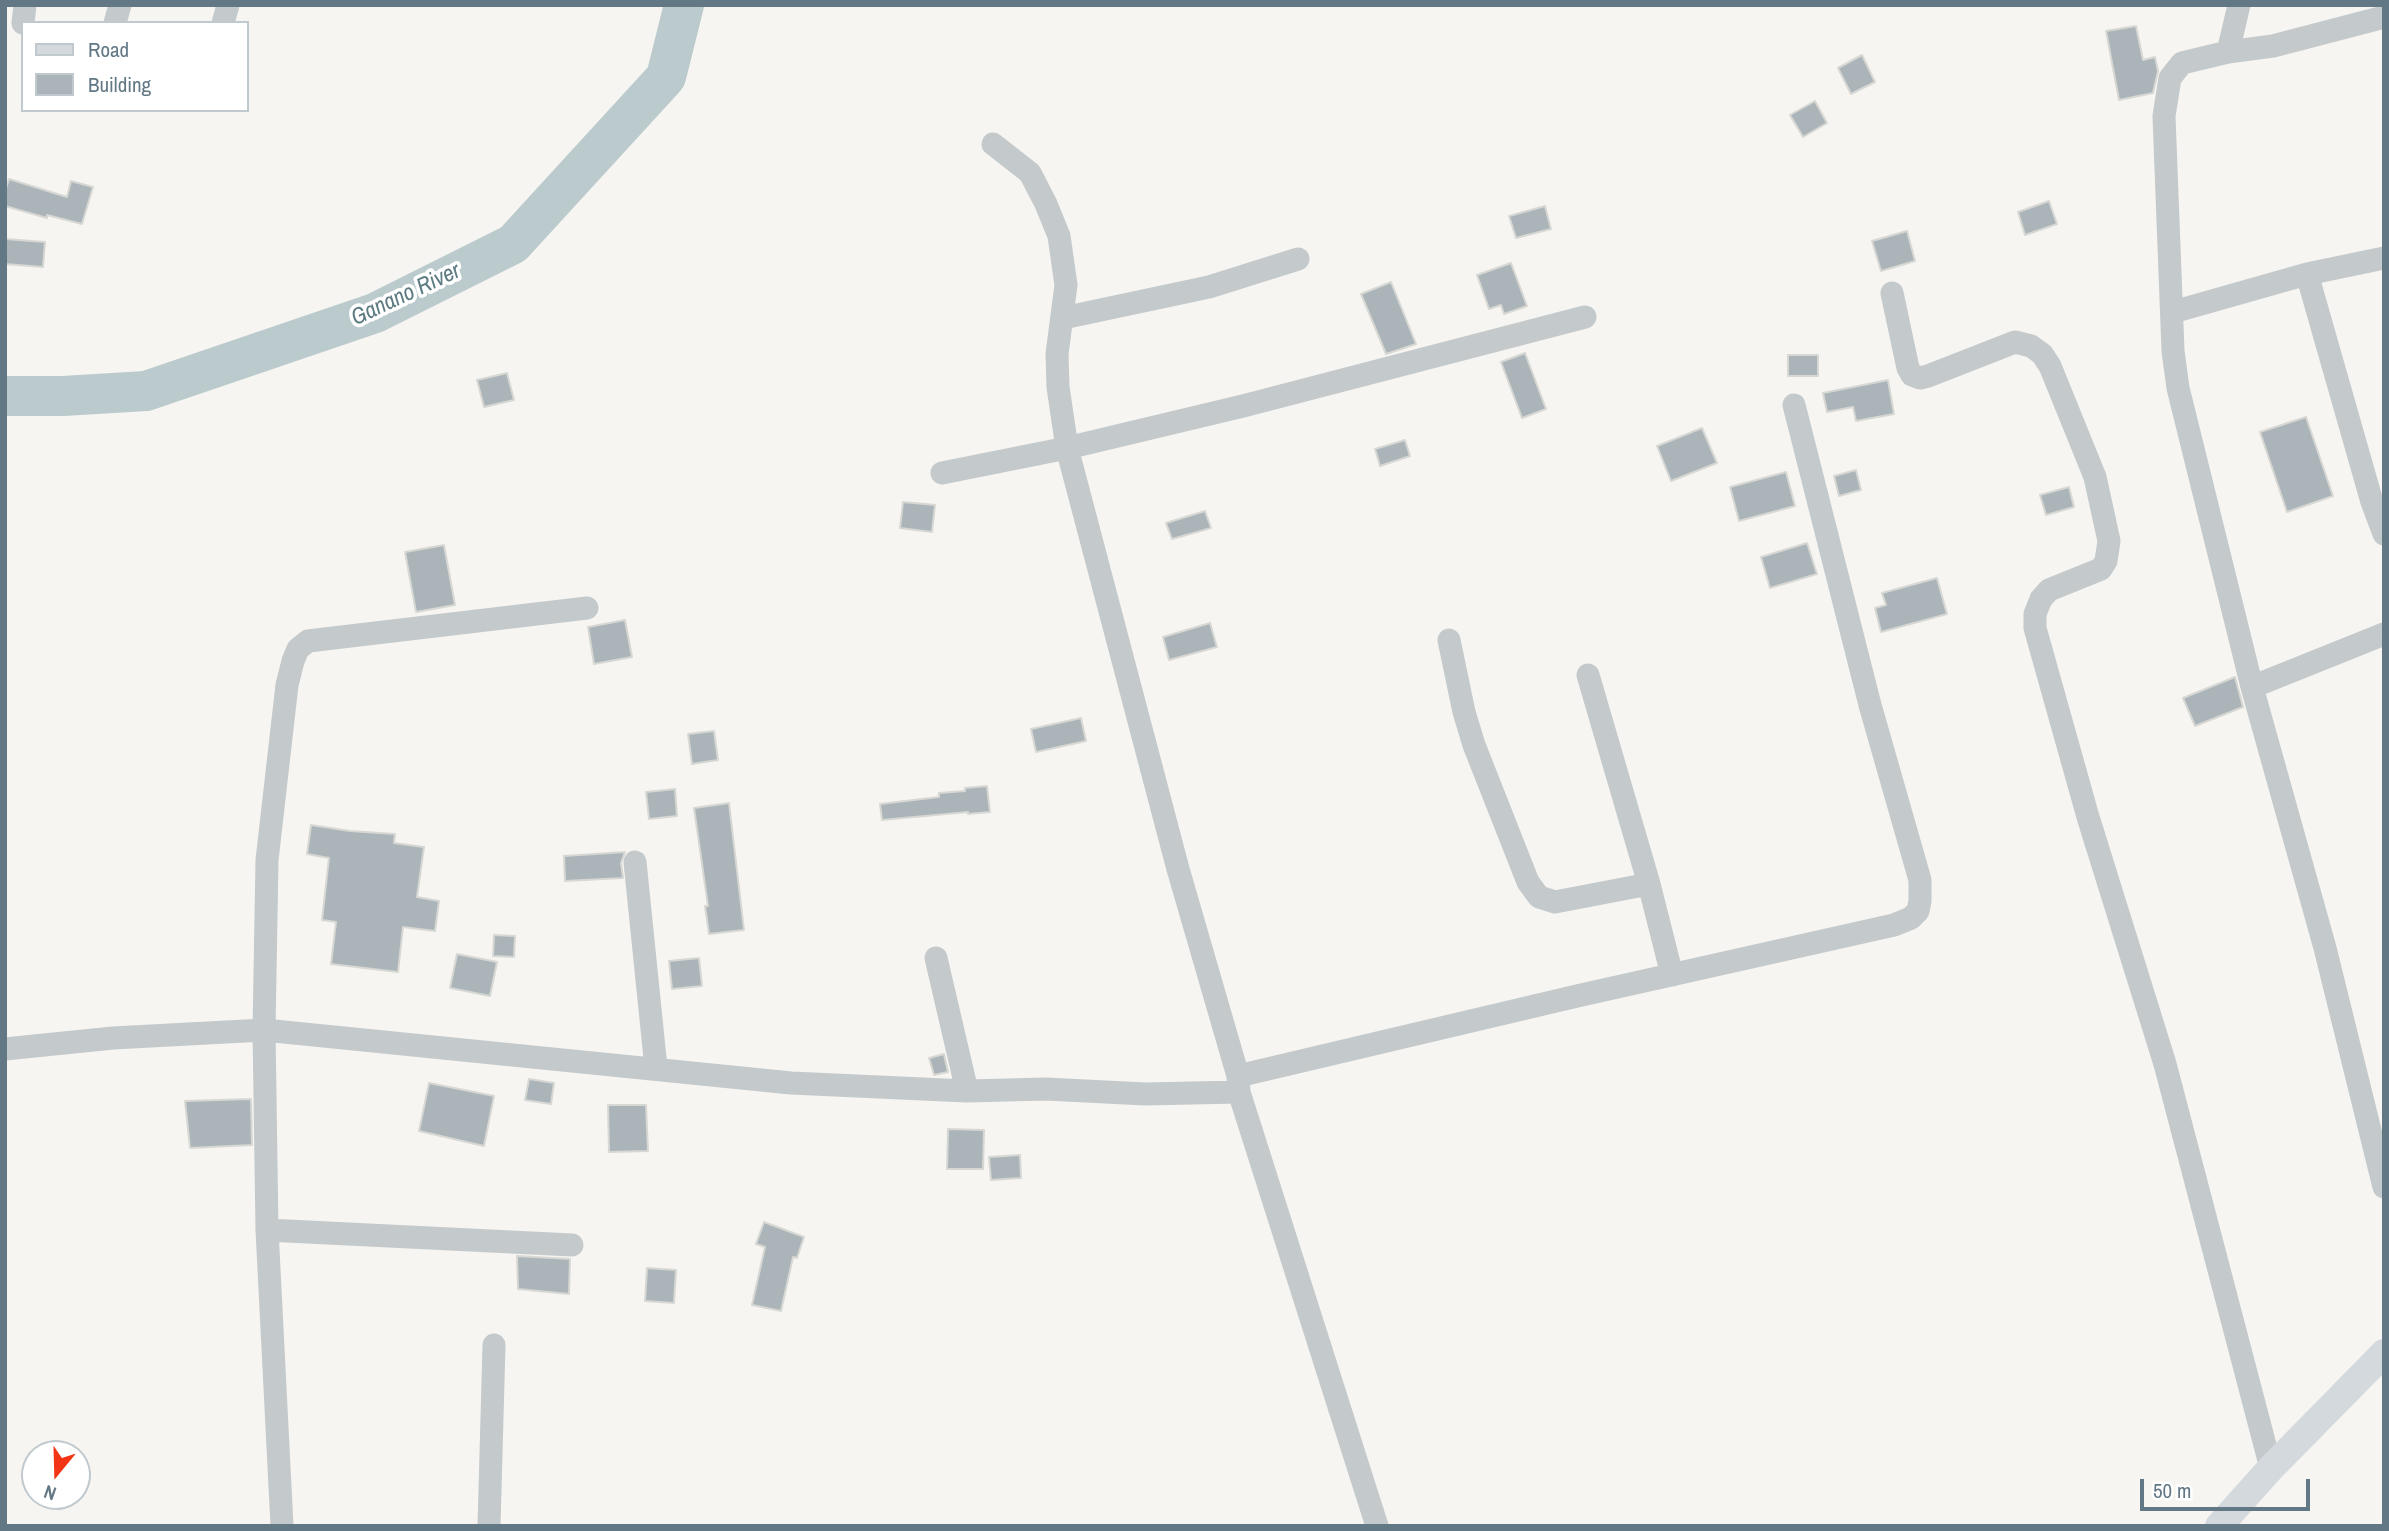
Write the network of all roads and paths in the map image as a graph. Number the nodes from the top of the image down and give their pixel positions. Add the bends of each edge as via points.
1 (2239, 5) edge
2 (2384, 17) edge
3 (2228, 52) junction
4 (993, 145) dead end
5 (2384, 258) edge
6 (1298, 259) dead end
7 (2307, 274) junction
8 (1892, 293) dead end
9 (2173, 312) junction
10 (1585, 317) dead end
11 (1063, 318) junction
12 (1794, 404) dead end
13 (1067, 448) junction
14 (942, 473) dead end
15 (2384, 534) edge
16 (587, 608) dead end
17 (2384, 634) edge
18 (1450, 640) dead end
19 (1588, 675) dead end
20 (2252, 687) junction
21 (635, 862) dead end
22 (1649, 884) junction
23 (936, 958) dead end
24 (1672, 975) junction
25 (264, 1030) junction
26 (5, 1049) edge
27 (656, 1068) junction
28 (1239, 1084) junction
29 (967, 1091) junction
30 (2384, 1186) edge
31 (267, 1230) junction
32 (572, 1245) dead end
33 (494, 1345) dead end
34 (2384, 1353) edge
35 (2271, 1468) junction
36 (282, 1526) edge
37 (489, 1526) edge
38 (1377, 1526) edge
39 (2218, 1526) edge

1 - 3 street
2 - 3 street via 2273,46
3 - 9 street via 2182,63 2167,88 2164,116
4 - 11 street via 1030,173 1059,236 1066,285
5 - 7 street
6 - 11 street via 1209,287
7 - 9 street
7 - 15 street
8 - 35 street via 1912,375 1928,376 2015,342 2042,354 2095,477 2109,541 2106,561 2101,569 2049,590 2035,614 2035,628 2165,1064
9 - 20 street via 2178,388
10 - 13 street
11 - 13 street via 1058,387
12 - 24 street via 1870,705 1920,880 1920,901 1911,918 1894,925
13 - 14 street
13 - 28 street
16 - 25 street via 308,640 298,649 286,685 267,860
17 - 20 street
18 - 22 street via 1474,745 1528,883 1539,897 1555,902
19 - 22 street
20 - 30 street via 2325,948
21 - 27 street
22 - 24 street
23 - 29 street
24 - 28 street
25 - 26 street
25 - 27 street
25 - 31 street
27 - 29 street via 791,1083
28 - 29 street via 1145,1094
28 - 38 street
31 - 32 street
31 - 36 street
33 - 37 street
34 - 35 main road
35 - 39 main road

